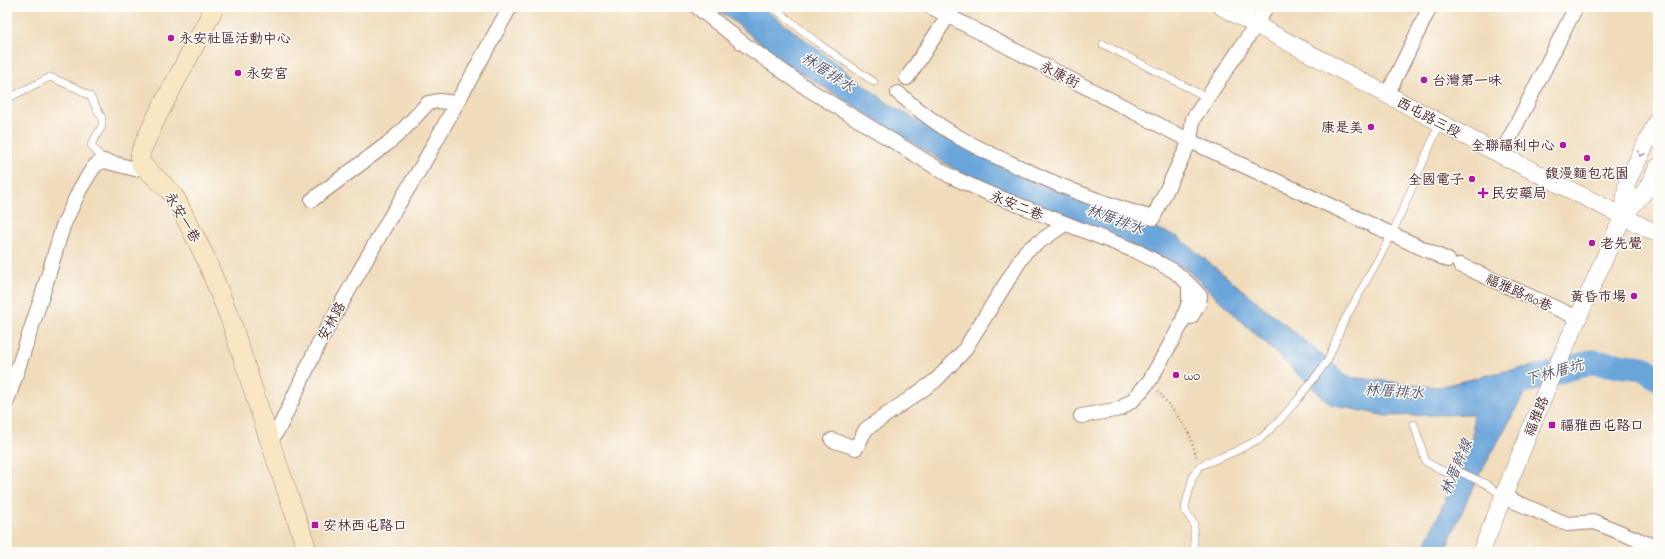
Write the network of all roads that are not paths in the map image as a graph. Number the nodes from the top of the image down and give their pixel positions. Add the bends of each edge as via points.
1 (214, 7) edge
2 (510, 7) edge
3 (698, 7) edge
4 (773, 7) edge
5 (931, 7) edge
6 (1222, 7) edge
7 (1266, 7) edge
8 (1430, 7) edge
9 (1576, 7) edge
10 (951, 12) edge
11 (1256, 25) junction
12 (1103, 44) dead end
13 (907, 78) dead end
14 (874, 82) dead end
15 (898, 93) dead end
16 (1387, 95) junction
17 (7, 98) edge
18 (1208, 98) junction
19 (457, 103) junction
20 (1658, 119) edge
21 (1440, 123) junction
22 (1190, 141) junction
23 (1501, 155) junction
24 (104, 161) junction
25 (141, 164) junction
26 (1658, 167) edge
27 (312, 200) dead end
28 (1623, 216) junction
29 (1065, 224) junction
30 (1392, 234) junction
31 (1658, 234) edge
32 (1189, 284) junction
33 (1578, 318) junction
34 (1162, 370) road end
35 (7, 401) edge
36 (1081, 416) dead end
37 (1414, 424) dead end
38 (832, 440) dead end
39 (270, 442) junction
40 (1504, 497) junction
41 (1658, 548) edge
42 (308, 552) edge
43 (1194, 552) edge
44 (1481, 552) edge

1 - 25 main road via 156,118 140,156
2 - 19 street, 安林路
3 - 29 street, 永安二巷 via 744,44 808,89 950,176
4 - 14 lane via 818,43
5 - 10 street, 永康街
6 - 11 street, 西屯路三段
7 - 11 street
8 - 16 street
9 - 23 street
10 - 13 street
10 - 22 street, 永康街
11 - 16 street, 西屯路三段
11 - 18 street
12 - 18 lane
15 - 22 street via 926,116 985,152 1061,186 1153,218
16 - 21 street, 西屯路三段
17 - 24 lane via 50,78 90,96 102,118 102,126 91,145
18 - 22 street via 1193,118
19 - 27 street via 438,101 428,104 387,144
19 - 39 street, 安林路 via 320,341
20 -> 28 street, 福雅路 via 1627,182
21 - 23 street, 西屯路三段
21 - 30 lane
22 - 30 street, 永康街
23 - 28 street, 西屯路三段
24 - 25 street via 135,169
24 - 35 street via 93,168 62,226
25 - 39 main road, 永安一巷 via 176,199 205,257 231,321
26 - 28 street, 福雅路 via 1646,190
28 - 31 street, 西屯路三段
28 - 33 street, 福雅路
29 - 32 street, 永安二巷 via 1138,252 1174,271
29 - 38 street via 1026,251 963,352 935,381 866,429 856,448
30 - 33 street, 福雅路180巷
30 - 43 lane via 1343,323 1328,360 1299,398 1261,438 1200,466 1193,476 1185,508 1194,524
32 - 34 street, 永安二巷 via 1200,296 1199,303
32 - 36 street via 1189,302 1181,325 1150,380 1134,399 1120,409
33 - 40 street, 福雅路
37 - 40 lane via 1426,462 1447,474 1458,471 1486,484
39 - 42 main road
40 - 41 street via 1567,524 1594,522
40 - 44 street, 福雅路

